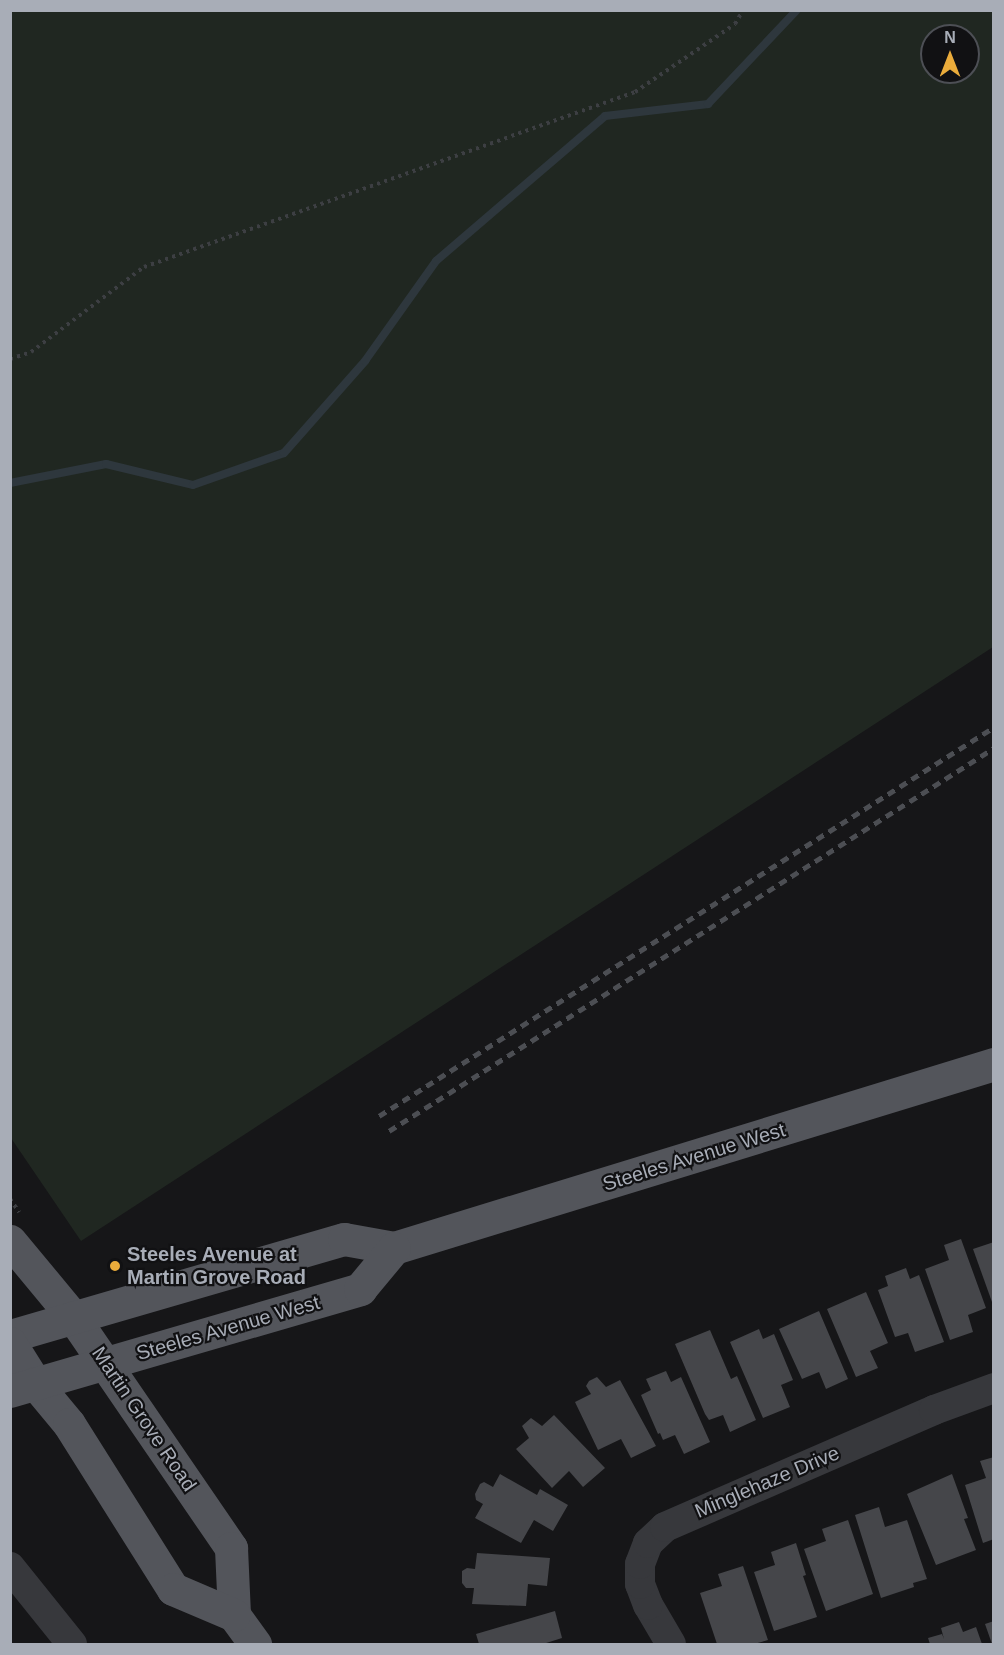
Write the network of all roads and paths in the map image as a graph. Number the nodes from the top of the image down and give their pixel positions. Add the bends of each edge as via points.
1 (743, 10) edge
2 (10, 359) edge
3 (993, 1064) edge
4 (10, 1241) edge
5 (394, 1248) junction
6 (73, 1317) junction
7 (10, 1336) edge
8 (10, 1343) edge
9 (106, 1364) junction
10 (23, 1387) edge
11 (993, 1388) edge
12 (10, 1567) edge
13 (234, 1615) junction
14 (72, 1644) edge
15 (255, 1644) edge
16 (671, 1644) edge

1 - 2 path via 735,24 635,92 144,267 31,352
3 - 5 main road, Steeles Avenue West
4 - 6 main road, Martin Grove Road
5 - 6 main road, Steeles Avenue West via 344,1239
5 - 9 main road, Steeles Avenue West via 360,1289
6 - 7 main road, Steeles Avenue West
6 - 9 main road, Martin Grove Road
8 - 10 main road
9 - 10 main road, Steeles Avenue West
9 - 13 main road, Martin Grove Road via 231,1548
10 - 13 main road via 69,1424 173,1589
11 - 16 street, Minglehaze Drive via 665,1527 648,1543 640,1564 640,1584
12 - 14 street
13 - 15 main road

